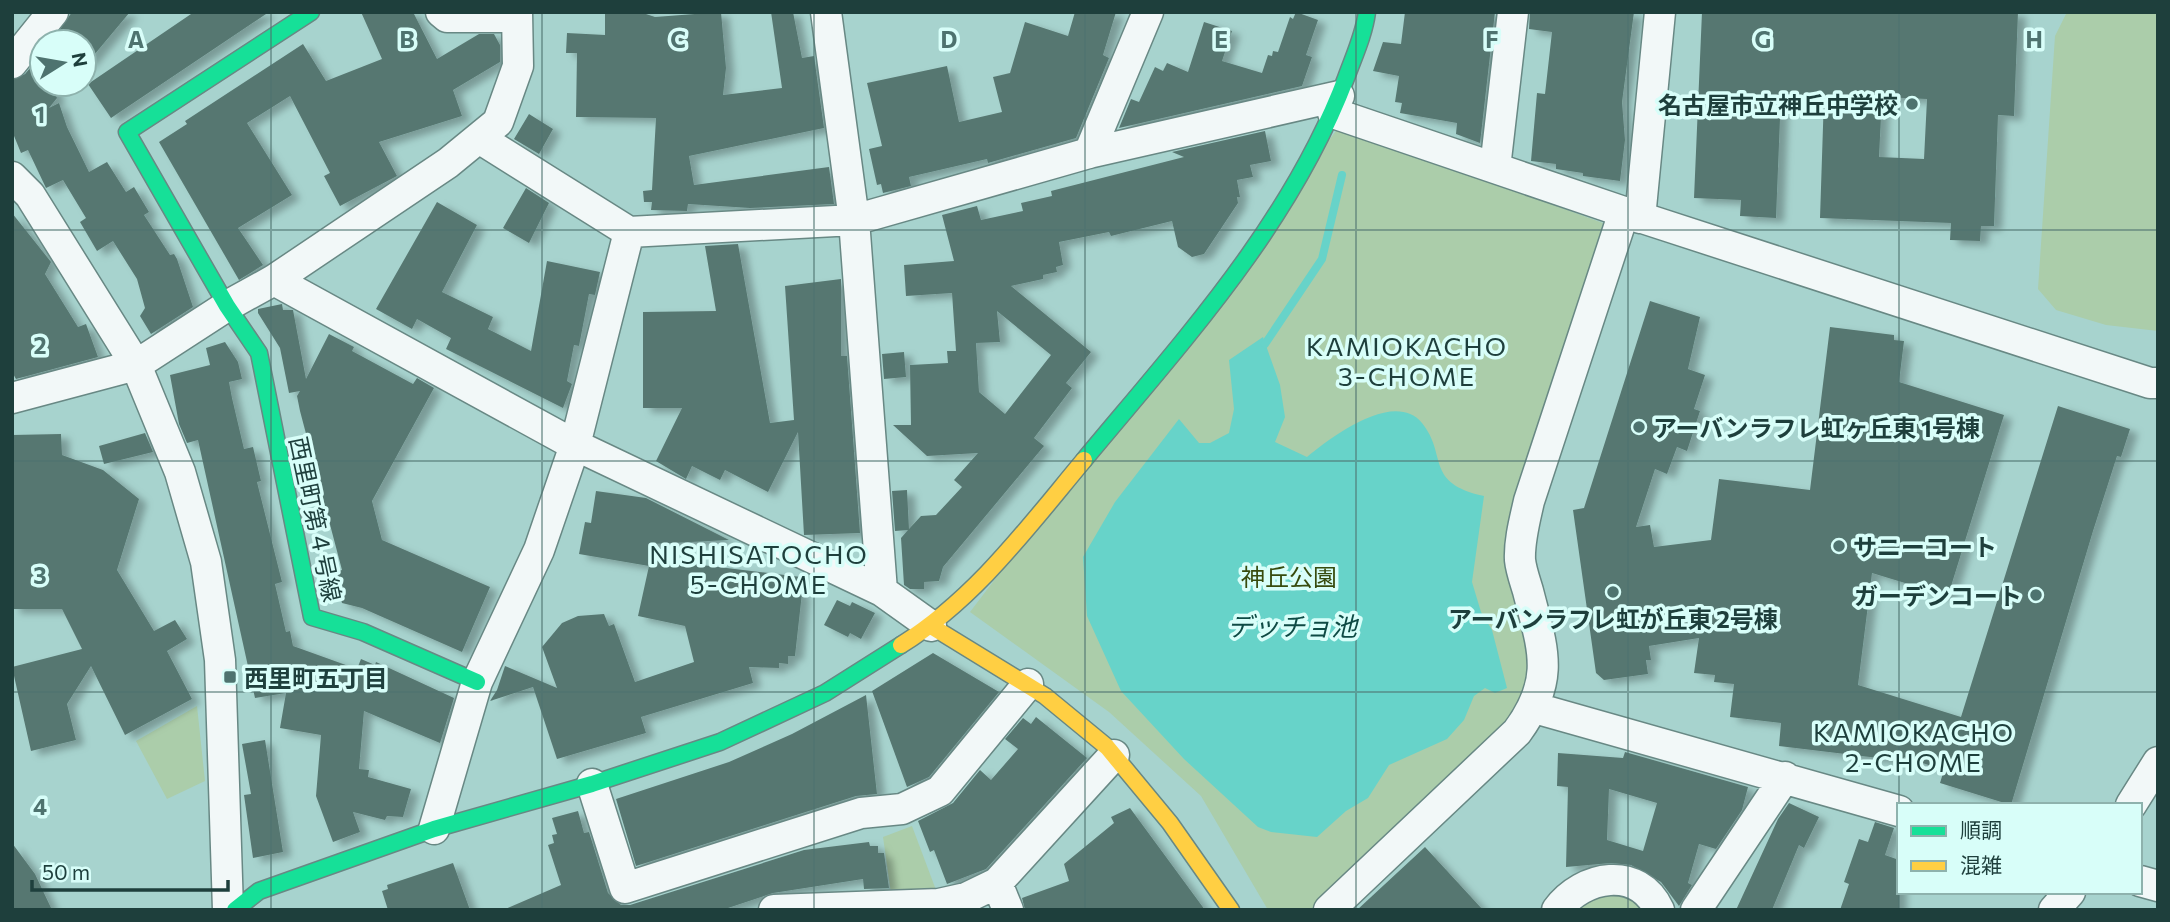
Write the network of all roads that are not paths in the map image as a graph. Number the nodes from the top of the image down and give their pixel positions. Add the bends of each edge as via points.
1 (53, 12) edge
2 (311, 12) edge
3 (441, 12) edge
4 (826, 12) edge
5 (1148, 12) edge
6 (1367, 12) edge
7 (1513, 12) edge
8 (1660, 12) edge
9 (517, 15) edge
10 (12, 63) edge
11 (1336, 104) junction
12 (479, 138) junction
13 (1088, 153) junction
14 (1495, 168) junction
15 (12, 177) edge
16 (1632, 215) junction
17 (854, 220) junction
18 (629, 232) junction
19 (274, 280) junction
20 (227, 306) junction
21 (136, 365) junction
22 (2158, 383) edge
23 (12, 398) edge
24 (575, 445) junction
25 (881, 591) junction
26 (931, 626) junction
27 (477, 682) junction
28 (1028, 684) junction
29 (1535, 708) junction
30 (1114, 755) junction
31 (2158, 762) edge
32 (1785, 777) junction
33 (592, 784) junction
34 (2132, 803) edge
35 (1897, 810) edge
36 (434, 829) junction
37 (2068, 894) edge
38 (1002, 896) edge
39 (260, 901) edge
40 (819, 909) edge
41 (228, 910) edge
42 (235, 910) edge
43 (774, 910) edge
44 (1231, 910) edge
45 (1329, 910) edge
46 (1557, 910) edge
47 (1659, 910) edge
48 (1696, 910) edge
49 (2054, 910) edge

1 - 10 street
2 - 20 street via 127,132
3 - 9 street via 447,17
4 - 17 street
5 - 13 street
6 - 11 street
7 - 14 street
8 - 16 street
9 - 12 street via 518,66 498,122
11 - 13 street
11 - 14 street
11 - 26 street via 1286,200 1209,309 996,566
12 - 18 street
12 - 19 street
13 - 17 street
14 - 16 street
15 - 21 street via 38,206
16 - 22 street
16 - 29 street via 1523,528 1520,559 1545,670
17 - 18 street
17 - 25 street
18 - 24 street
19 - 20 street
19 - 24 street
20 - 21 street
20 - 27 street, 西里町第４号線 via 259,354 312,617 363,632
21 - 23 street
21 - 41 street via 180,472 206,562 220,660
24 - 25 street
24 - 27 street via 540,550
25 - 26 street
26 - 28 street
26 - 33 street via 825,694 720,742
27 - 36 street
28 - 30 street
28 - 33 street via 940,791 902,809 860,813 625,888
29 - 32 street
29 - 45 street via 1517,732
30 - 38 street
30 - 44 street
31 - 34 street
32 - 35 street
32 - 48 street
33 - 36 street
36 - 39 street
37 - 49 street
38 - 40 street via 939,905
39 - 42 street
40 - 43 street
46 - 47 street via 1569,894 1598,879 1632,883 1654,899

